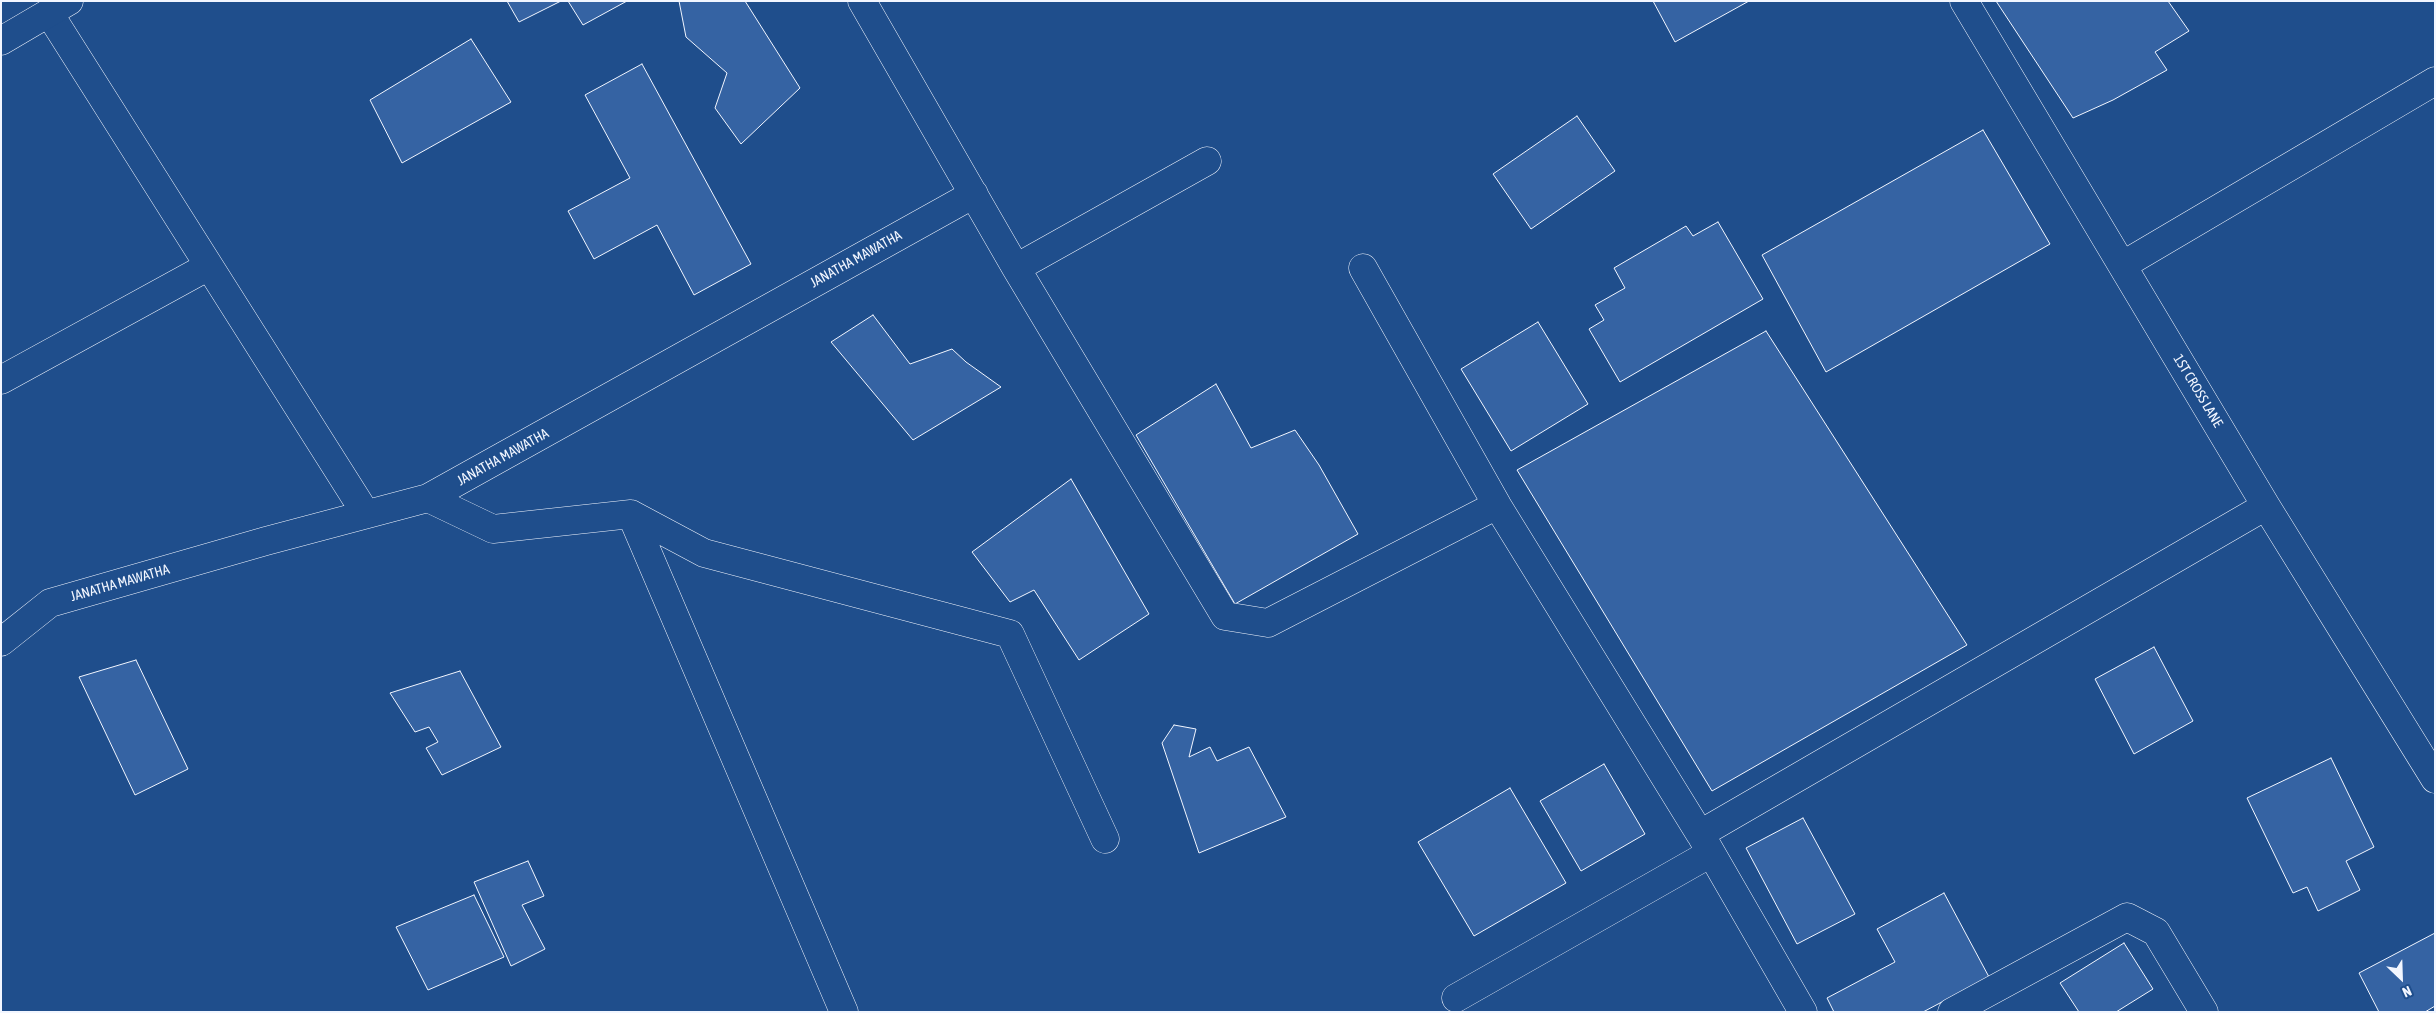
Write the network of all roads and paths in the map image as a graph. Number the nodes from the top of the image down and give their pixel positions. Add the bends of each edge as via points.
1 (862, 1) edge
2 (1964, 1) edge
3 (59, 7) edge
4 (1, 41) edge
5 (2435, 81) edge
6 (1207, 161) dead end
7 (974, 194) junction
8 (2123, 265) junction
9 (208, 266) junction
10 (1016, 268) junction
11 (1363, 268) dead end
12 (1, 380) edge
13 (428, 498) junction
14 (1497, 506) junction
15 (2266, 506) junction
16 (366, 514) junction
17 (631, 514) junction
18 (1, 642) edge
19 (2435, 779) edge
20 (1105, 839) dead end
21 (1706, 843) junction
22 (1456, 998) dead end
23 (844, 1012) edge
24 (1803, 1012) edge
25 (1952, 1012) edge
26 (2204, 1012) edge

1 - 7 street
2 - 8 street, 1ST CROSS LANE
3 - 4 street
3 - 9 street
5 - 8 street
6 - 10 street
7 - 10 street
7 - 13 street, JANATHA MAWATHA
8 - 15 street, 1ST CROSS LANE
9 - 12 street
9 - 16 street
10 - 14 street via 1225,616 1268,624
11 - 14 street
13 - 16 street, JANATHA MAWATHA
13 - 17 street via 493,529
14 - 21 street
15 - 19 street, 1ST CROSS LANE
15 - 21 street
16 - 18 street, JANATHA MAWATHA via 50,603
17 - 20 street via 704,553 1010,634
17 - 23 street
21 - 22 street
21 - 24 street
25 - 26 street via 2127,917 2156,932

